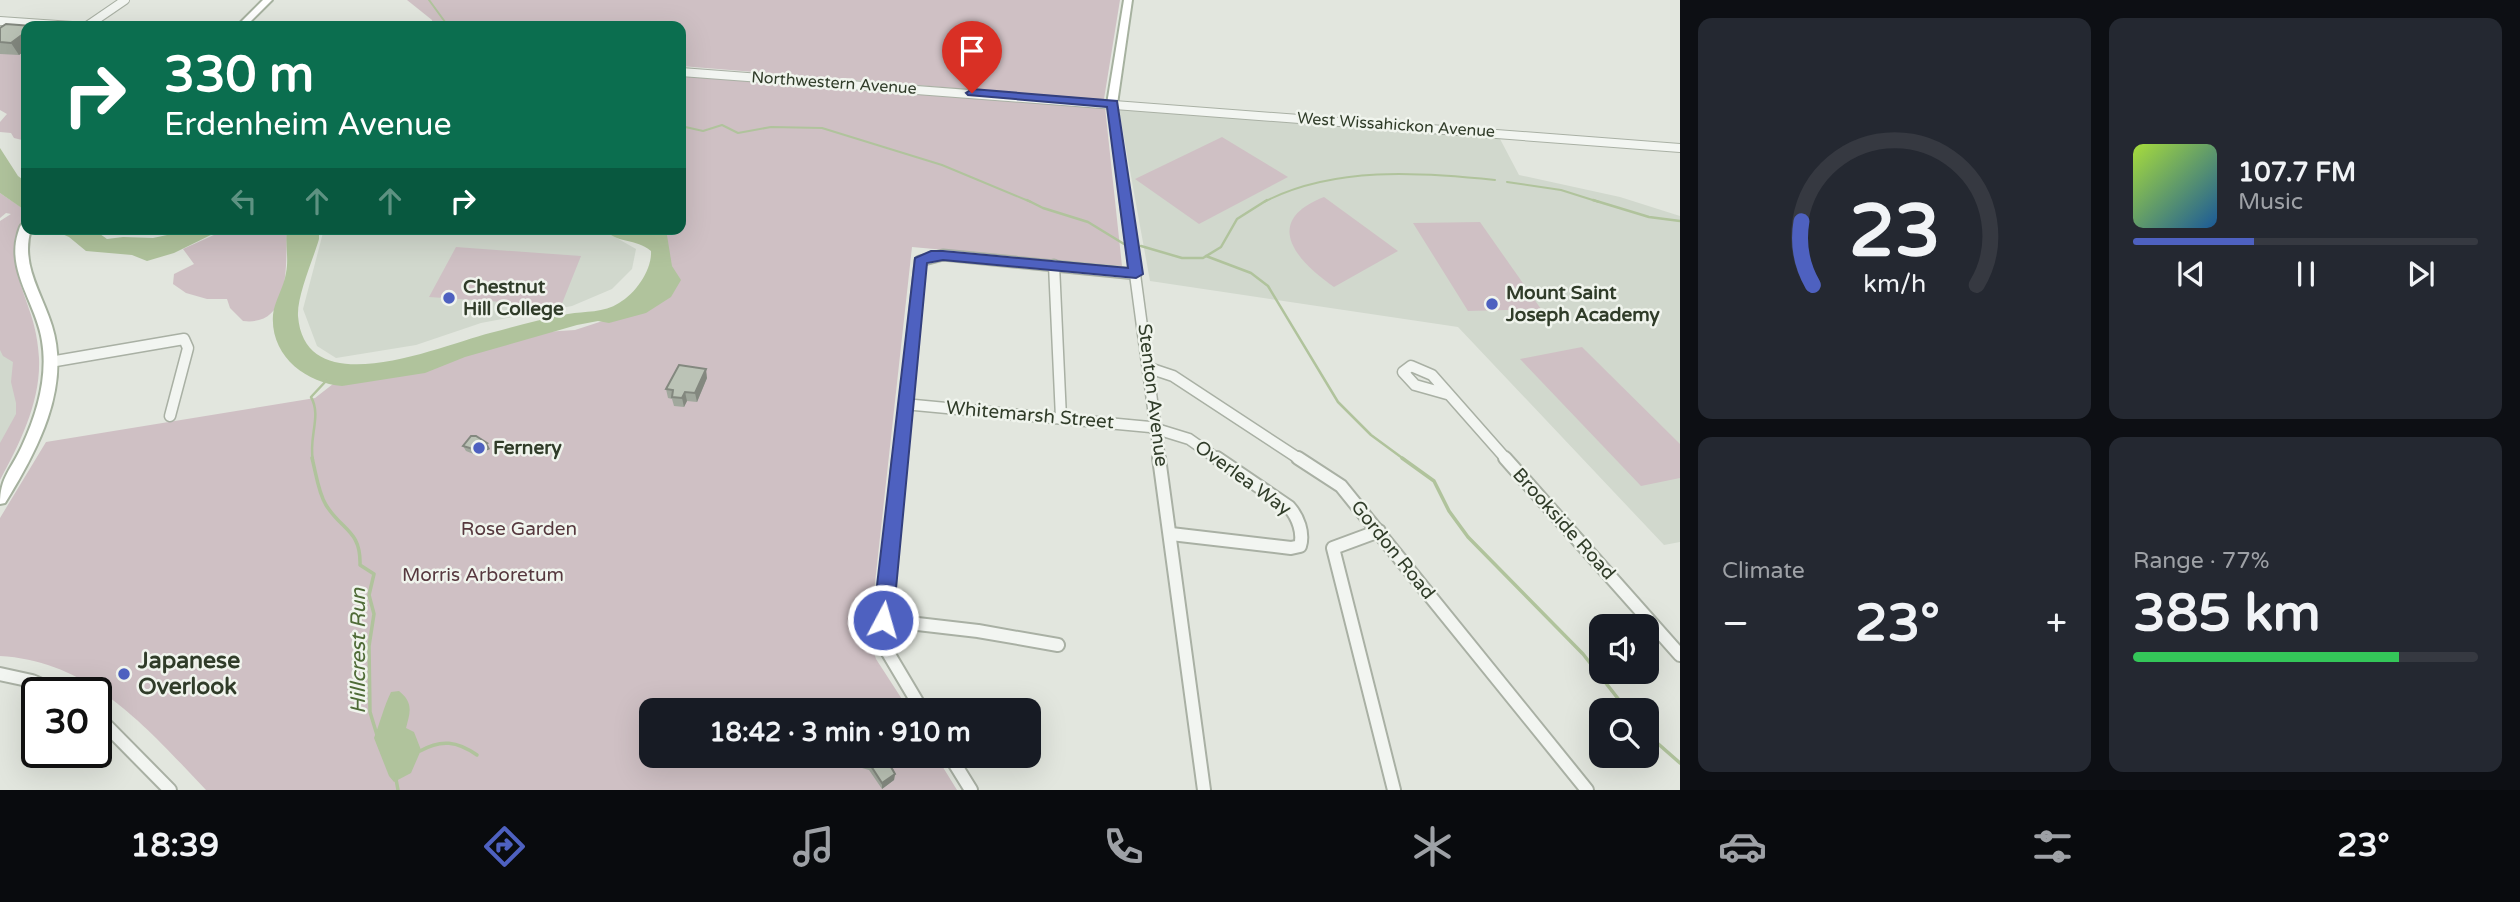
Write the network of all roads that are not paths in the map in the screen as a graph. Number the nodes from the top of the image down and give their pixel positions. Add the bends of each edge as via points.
1 (125, 0) edge
2 (268, 0) edge
3 (1128, 0) edge
4 (0, 21) edge
5 (94, 21) edge
6 (246, 21) edge
7 (21, 22) edge
8 (686, 72) edge
9 (1112, 104) junction
10 (1680, 148) edge
11 (23, 235) edge
12 (1054, 265) junction
13 (1136, 274) junction
14 (50, 362) junction
15 (1149, 368) junction
16 (1447, 394) dead end
17 (904, 404) junction
18 (170, 416) dead end
19 (1061, 418) junction
20 (1157, 428) junction
21 (0, 498) edge
22 (1379, 531) junction
23 (1171, 534) junction
24 (883, 620) junction
25 (1058, 645) dead end
26 (1680, 655) edge
27 (0, 674) edge
28 (21, 679) edge
29 (915, 698) edge
30 (112, 731) edge
31 (957, 768) edge
32 (170, 790) edge
33 (971, 790) edge
34 (1204, 790) edge
35 (1394, 790) edge
36 (1587, 790) edge

1 - 5 street
2 - 6 main road
3 - 9 main road, Stenton Avenue
4 - 7 street
8 - 9 street, Northwestern Avenue
9 - 10 street, West Wissahickon Avenue
9 - 13 street, Stenton Avenue
11 - 14 main road via 20,260 46,326
12 - 13 street
12 - 17 street via 943,255 926,257 918,264
12 - 19 street
13 - 15 street, Stenton Avenue
14 - 18 street via 174,338 184,340 188,348
14 - 21 main road via 39,420
15 - 20 street, Stenton Avenue
15 - 22 street, Gordon Road via 1173,376 1335,481
16 - 26 street, Brookside Road
17 - 19 street, Whitemarsh Street
17 - 24 street
19 - 20 street, Whitemarsh Street
20 - 23 street, Stenton Avenue
20 - 23 street, Overlea Way via 1189,439 1289,507 1297,516 1303,541 1292,548
22 - 35 street via 1333,548
22 - 36 street, Gordon Road
23 - 34 street, Stenton Avenue
24 - 25 street
24 - 29 street via 884,646
27 - 28 street
30 - 32 street
31 - 33 street

